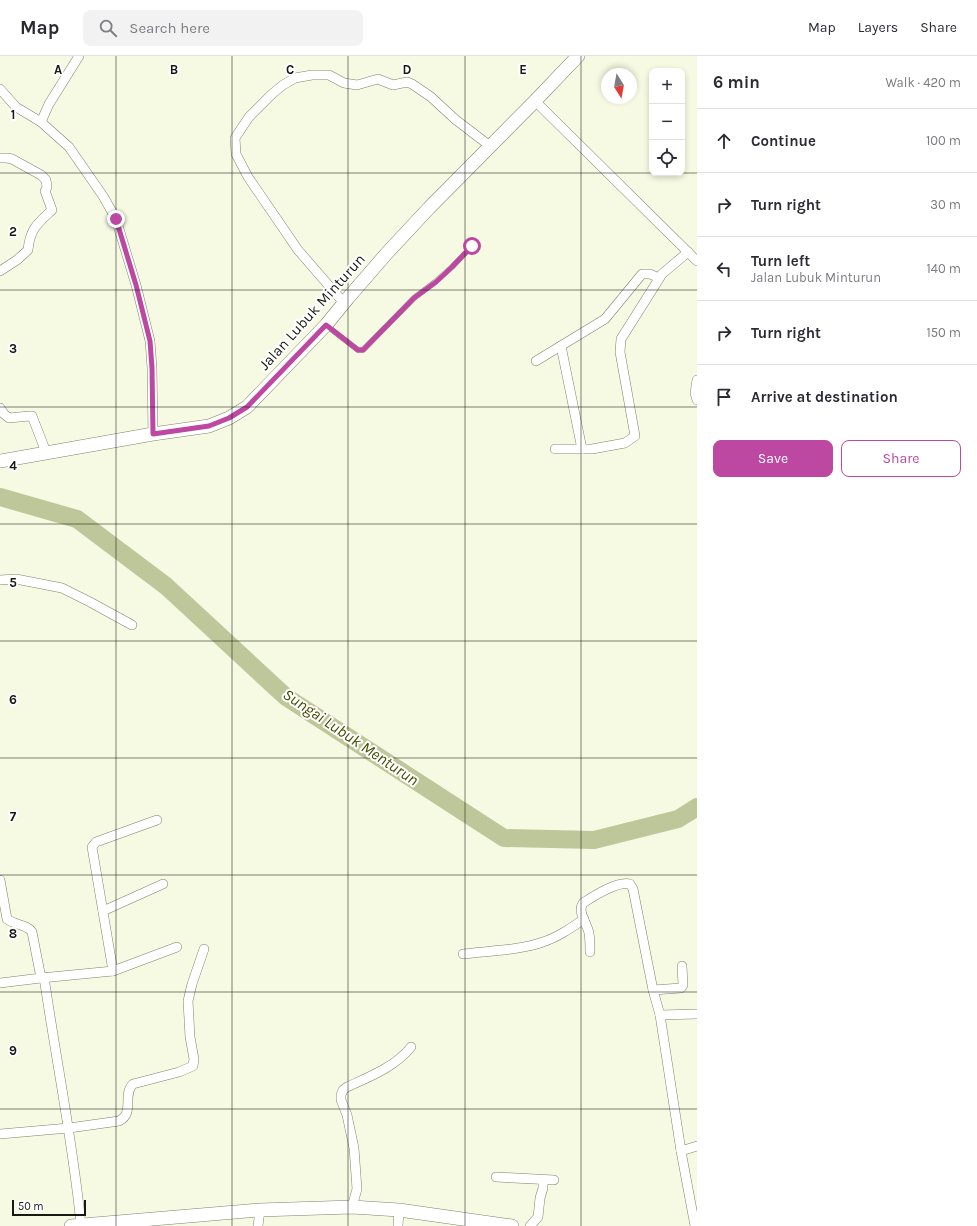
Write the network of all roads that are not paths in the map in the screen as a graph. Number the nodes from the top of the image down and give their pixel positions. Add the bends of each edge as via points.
1 (78, 56) edge
2 (578, 56) edge
3 (0, 89) edge
4 (535, 101) junction
5 (41, 122) junction
6 (490, 146) junction
7 (0, 158) edge
8 (472, 246) dead end
9 (688, 252) junction
10 (697, 262) edge
11 (0, 271) edge
12 (659, 278) junction
13 (344, 303) junction
14 (326, 325) junction
15 (561, 346) junction
16 (536, 361) dead end
17 (697, 380) edge
18 (697, 400) edge
19 (0, 408) edge
20 (153, 434) junction
21 (555, 448) dead end
22 (582, 449) junction
23 (46, 452) junction
24 (0, 461) edge
25 (0, 580) edge
26 (132, 625) dead end
27 (157, 820) dead end
28 (0, 880) edge
29 (162, 884) dead end
30 (103, 911) junction
31 (584, 919) junction
32 (177, 947) dead end
33 (204, 949) dead end
34 (590, 952) dead end
35 (463, 954) dead end
36 (682, 966) dead end
37 (113, 971) junction
38 (42, 977) junction
39 (0, 984) edge
40 (653, 990) junction
41 (697, 1014) edge
42 (660, 1015) junction
43 (411, 1047) dead end
44 (69, 1128) junction
45 (0, 1134) edge
46 (697, 1146) edge
47 (681, 1151) junction
48 (496, 1177) dead end
49 (543, 1180) junction
50 (554, 1180) dead end
51 (352, 1207) junction
52 (260, 1210) junction
53 (399, 1210) junction
54 (76, 1225) edge
55 (258, 1226) edge
56 (398, 1226) edge
57 (512, 1226) edge
58 (530, 1226) edge
59 (695, 1226) edge

1 - 5 street
2 - 4 street, Jalan Lubuk Minturun
3 - 5 street via 16,107
4 - 6 street, Jalan Lubuk Minturun
4 - 9 street
5 - 20 street via 69,147 116,219 150,341
6 - 13 street, Jalan Lubuk Minturun via 387,253
6 - 13 street via 431,97 407,82 393,85 378,79 357,85 344,83 329,75 295,78 272,94 250,117 235,138 236,154 248,177 298,250
7 - 11 street via 12,159 46,180 45,191 52,210 36,225 29,239 28,250
8 - 14 lane via 447,272 414,298 363,350 358,350
9 - 10 street
9 - 12 street
12 - 15 street via 642,274 605,319
12 - 22 street via 621,339 620,352 635,436 625,443
13 - 14 street, Jalan Lubuk Minturun
14 - 20 street, Jalan Lubuk Minturun via 247,407 209,426
15 - 16 street
15 - 22 street
17 - 18 street
19 - 23 street via 9,418 32,416
20 - 23 street, Jalan Lubuk Minturun
21 - 22 street
23 - 24 street, Jalan Lubuk Minturun
25 - 26 street via 16,579 62,588
27 - 30 street via 94,844 92,847
28 - 38 street via 7,919 32,932
29 - 30 street
30 - 37 street
31 - 34 street via 589,933
31 - 35 street via 544,942
31 - 40 street via 580,910 582,903 606,890 630,884
32 - 37 street
33 - 44 street via 188,1001 193,1066 180,1072 133,1084 129,1090 127,1115 123,1119 114,1123
36 - 40 street via 681,988
37 - 38 street
38 - 39 street
38 - 44 street
40 - 42 street
41 - 42 street
42 - 47 street
43 - 51 street via 380,1072 346,1087 341,1095 354,1148 357,1190
44 - 45 street
44 - 54 street
46 - 47 street
47 - 59 street
48 - 49 street
49 - 50 street
49 - 58 street via 538,1217
51 - 52 street
51 - 53 street
52 - 54 street
52 - 55 street
53 - 56 street
53 - 57 street

